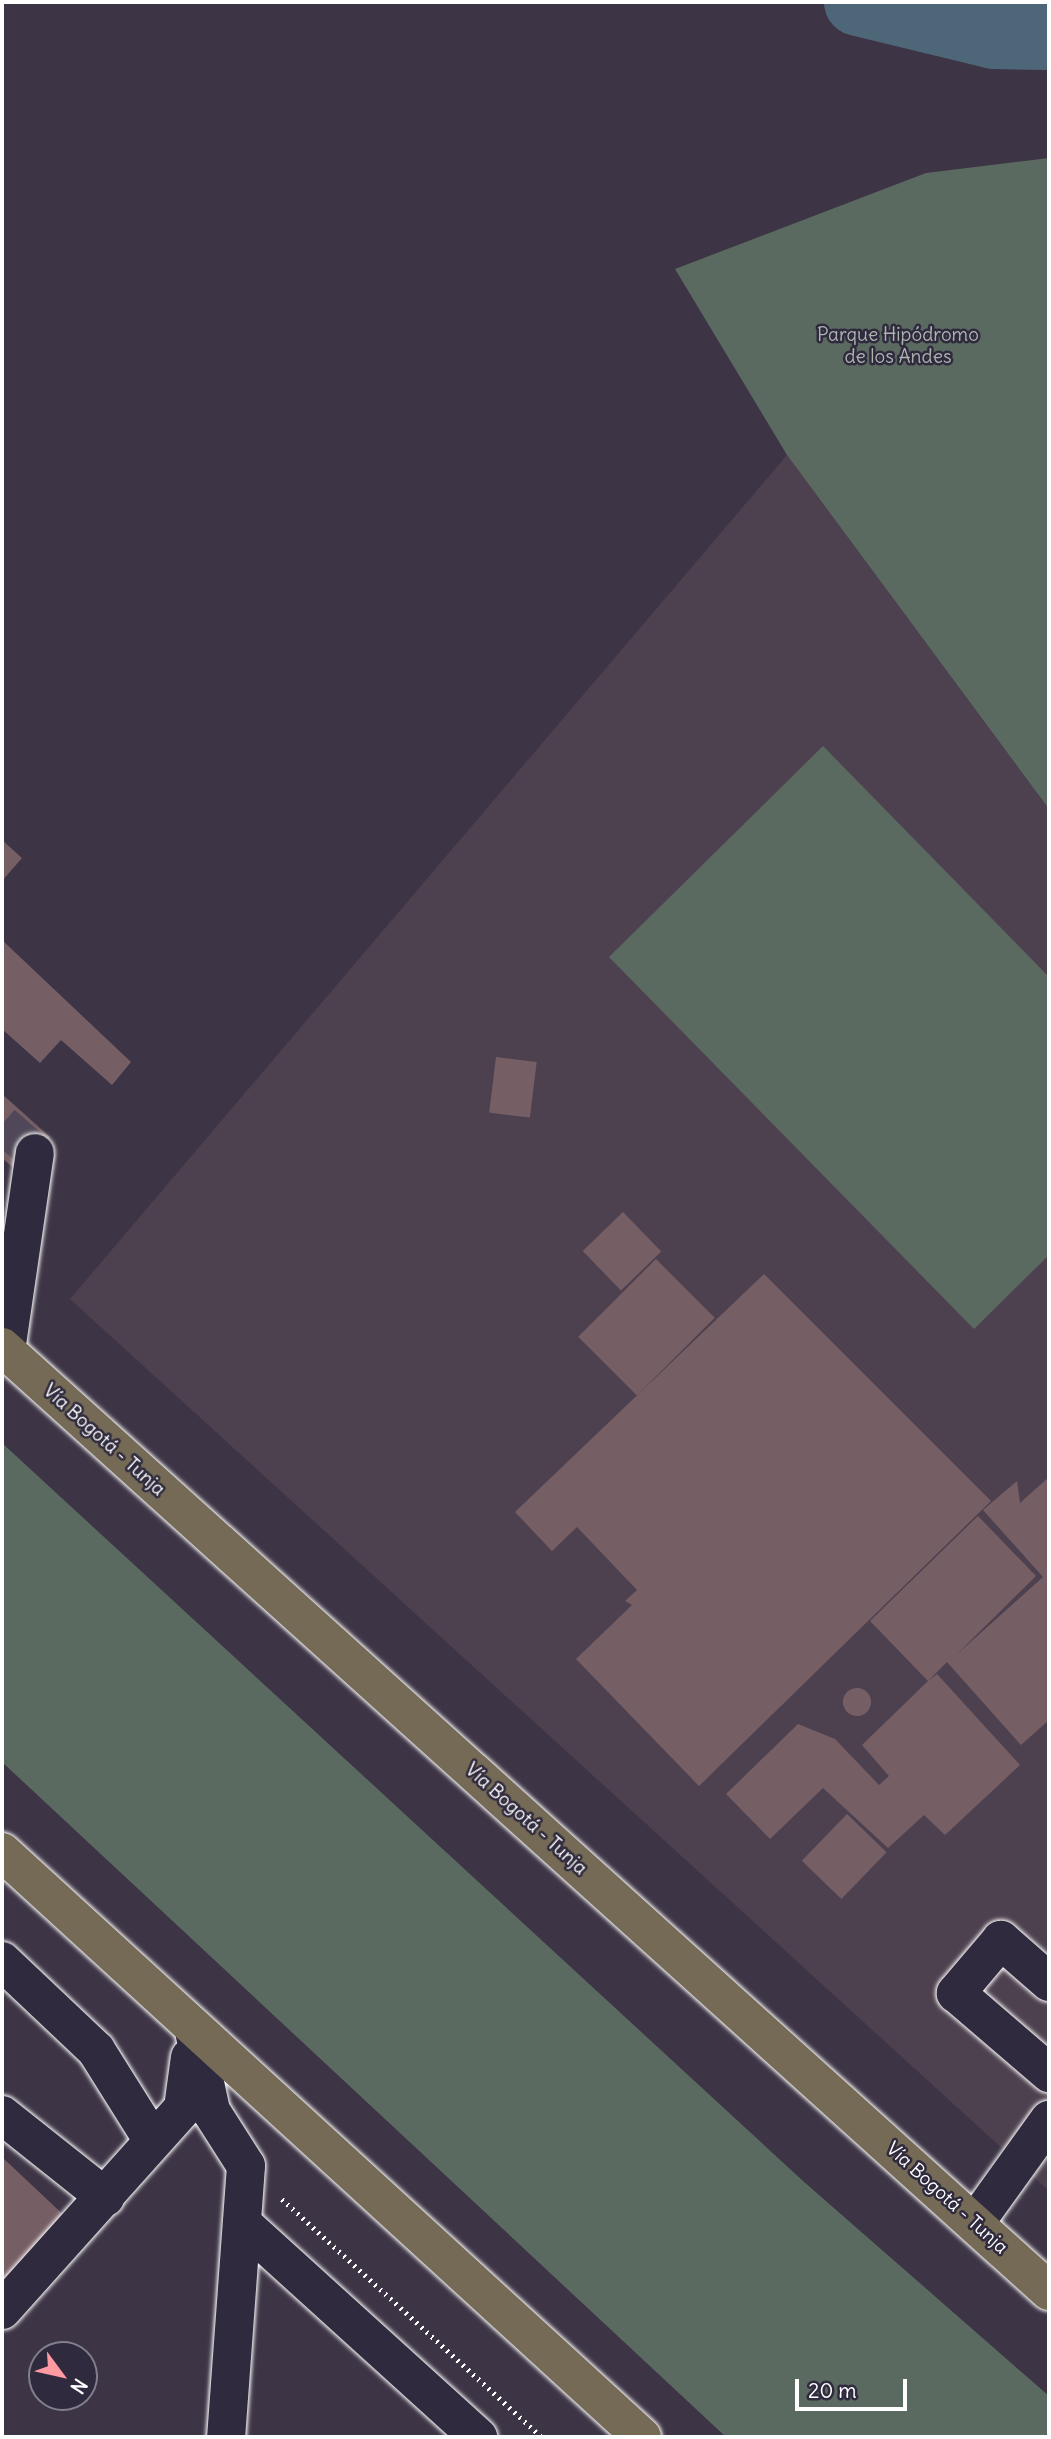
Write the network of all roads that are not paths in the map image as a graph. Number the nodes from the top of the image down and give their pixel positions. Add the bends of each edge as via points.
1 (35, 1153) dead end
2 (4, 1349) edge
3 (2, 1852) edge
4 (2, 1961) edge
5 (1049, 1982) edge
6 (194, 2031) junction
7 (1049, 2073) edge
8 (2, 2115) edge
9 (1049, 2120) edge
10 (153, 2141) junction
11 (105, 2197) junction
12 (243, 2223) junction
13 (975, 2224) junction
14 (1046, 2279) edge
15 (2, 2310) edge
16 (226, 2437) edge
17 (478, 2437) edge
18 (642, 2437) edge

1 - 2 lane
2 - 13 highway, Vía Bogotá - Tunja
3 - 6 highway
4 - 10 lane via 96,2050
5 - 7 lane via 1001,1940 956,1993
6 - 10 lane via 183,2108
6 - 12 lane via 211,2111 246,2166
6 - 18 highway
8 - 11 lane
9 - 13 lane
10 - 11 lane
11 - 15 lane
12 - 16 lane
12 - 17 lane
13 - 14 highway, Vía Bogotá - Tunja

